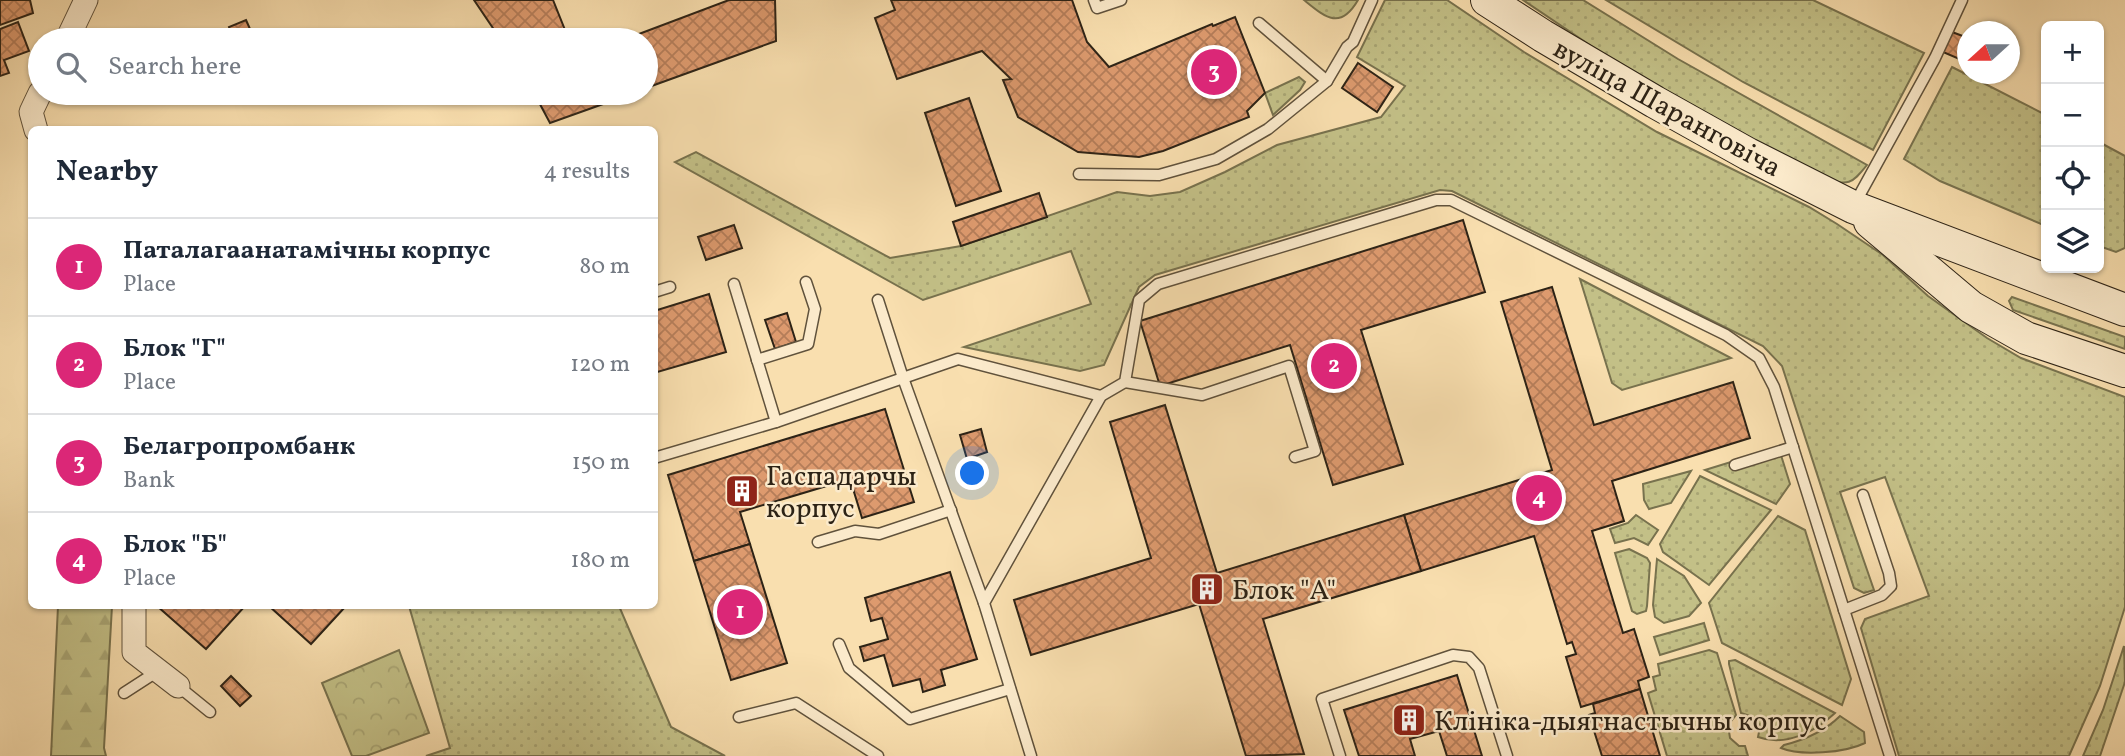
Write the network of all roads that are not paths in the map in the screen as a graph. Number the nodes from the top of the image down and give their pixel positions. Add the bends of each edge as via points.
1 (86, 0) edge
2 (1094, 0) edge
3 (1121, 0) edge
4 (1372, 0) edge
5 (1487, 0) edge
6 (1962, 0) edge
7 (1259, 23) dead end
8 (73, 28) edge
9 (1327, 81) junction
10 (34, 105) edge
11 (35, 126) edge
12 (1079, 174) dead end
13 (1853, 208) junction
14 (806, 282) dead end
15 (734, 284) dead end
16 (670, 287) dead end
17 (658, 291) edge
18 (878, 300) dead end
19 (2125, 310) edge
20 (757, 360) junction
21 (2125, 371) edge
22 (903, 378) junction
23 (1125, 382) junction
24 (1101, 396) junction
25 (776, 422) junction
26 (1793, 447) junction
27 (658, 457) edge
28 (1295, 457) dead end
29 (1735, 465) dead end
30 (1863, 495) dead end
31 (951, 510) junction
32 (818, 542) dead end
33 (984, 603) junction
34 (134, 609) edge
35 (1844, 610) junction
36 (839, 644) dead end
37 (158, 671) junction
38 (178, 687) joint
39 (1010, 689) junction
40 (124, 693) dead end
41 (210, 712) dead end
42 (739, 717) dead end
43 (878, 756) edge
44 (1031, 756) edge
45 (1340, 756) edge
46 (1507, 756) edge
47 (1890, 756) edge

1 - 8 street
2 - 3 lane via 1097,8
4 - 9 lane via 1353,42
5 - 13 main road, вуліца Шаранговіча via 1748,155
6 - 13 lane
7 - 9 lane
9 - 12 lane via 1268,129 1216,159 1159,175
10 - 11 street via 31,112
13 - 19 main road, вуліца Шаранговіча
13 - 21 main road, вуліца Шаранговіча via 1970,307 2026,338
14 - 20 lane via 815,309 808,344
15 - 20 lane
16 - 17 lane
18 - 22 lane
20 - 25 lane
22 - 24 lane via 958,359
22 - 25 lane
22 - 31 lane
23 - 24 lane
23 - 26 lane via 1139,300 1158,284 1451,200 1726,335 1759,358 1774,387
23 - 28 lane via 1202,396 1289,366 1315,451
24 - 33 lane
25 - 27 lane
26 - 29 lane
26 - 35 lane
30 - 35 lane via 1891,586 1882,595
31 - 32 lane via 879,534 855,531
31 - 33 lane
33 - 39 lane
34 - 37 street via 134,652
35 - 47 lane
36 - 39 lane via 849,668 910,719
37 - 38 street
37 - 40 lane
38 - 41 lane
39 - 44 lane
42 - 43 lane via 796,703
45 - 46 lane via 1322,699 1453,655 1469,657 1479,668

